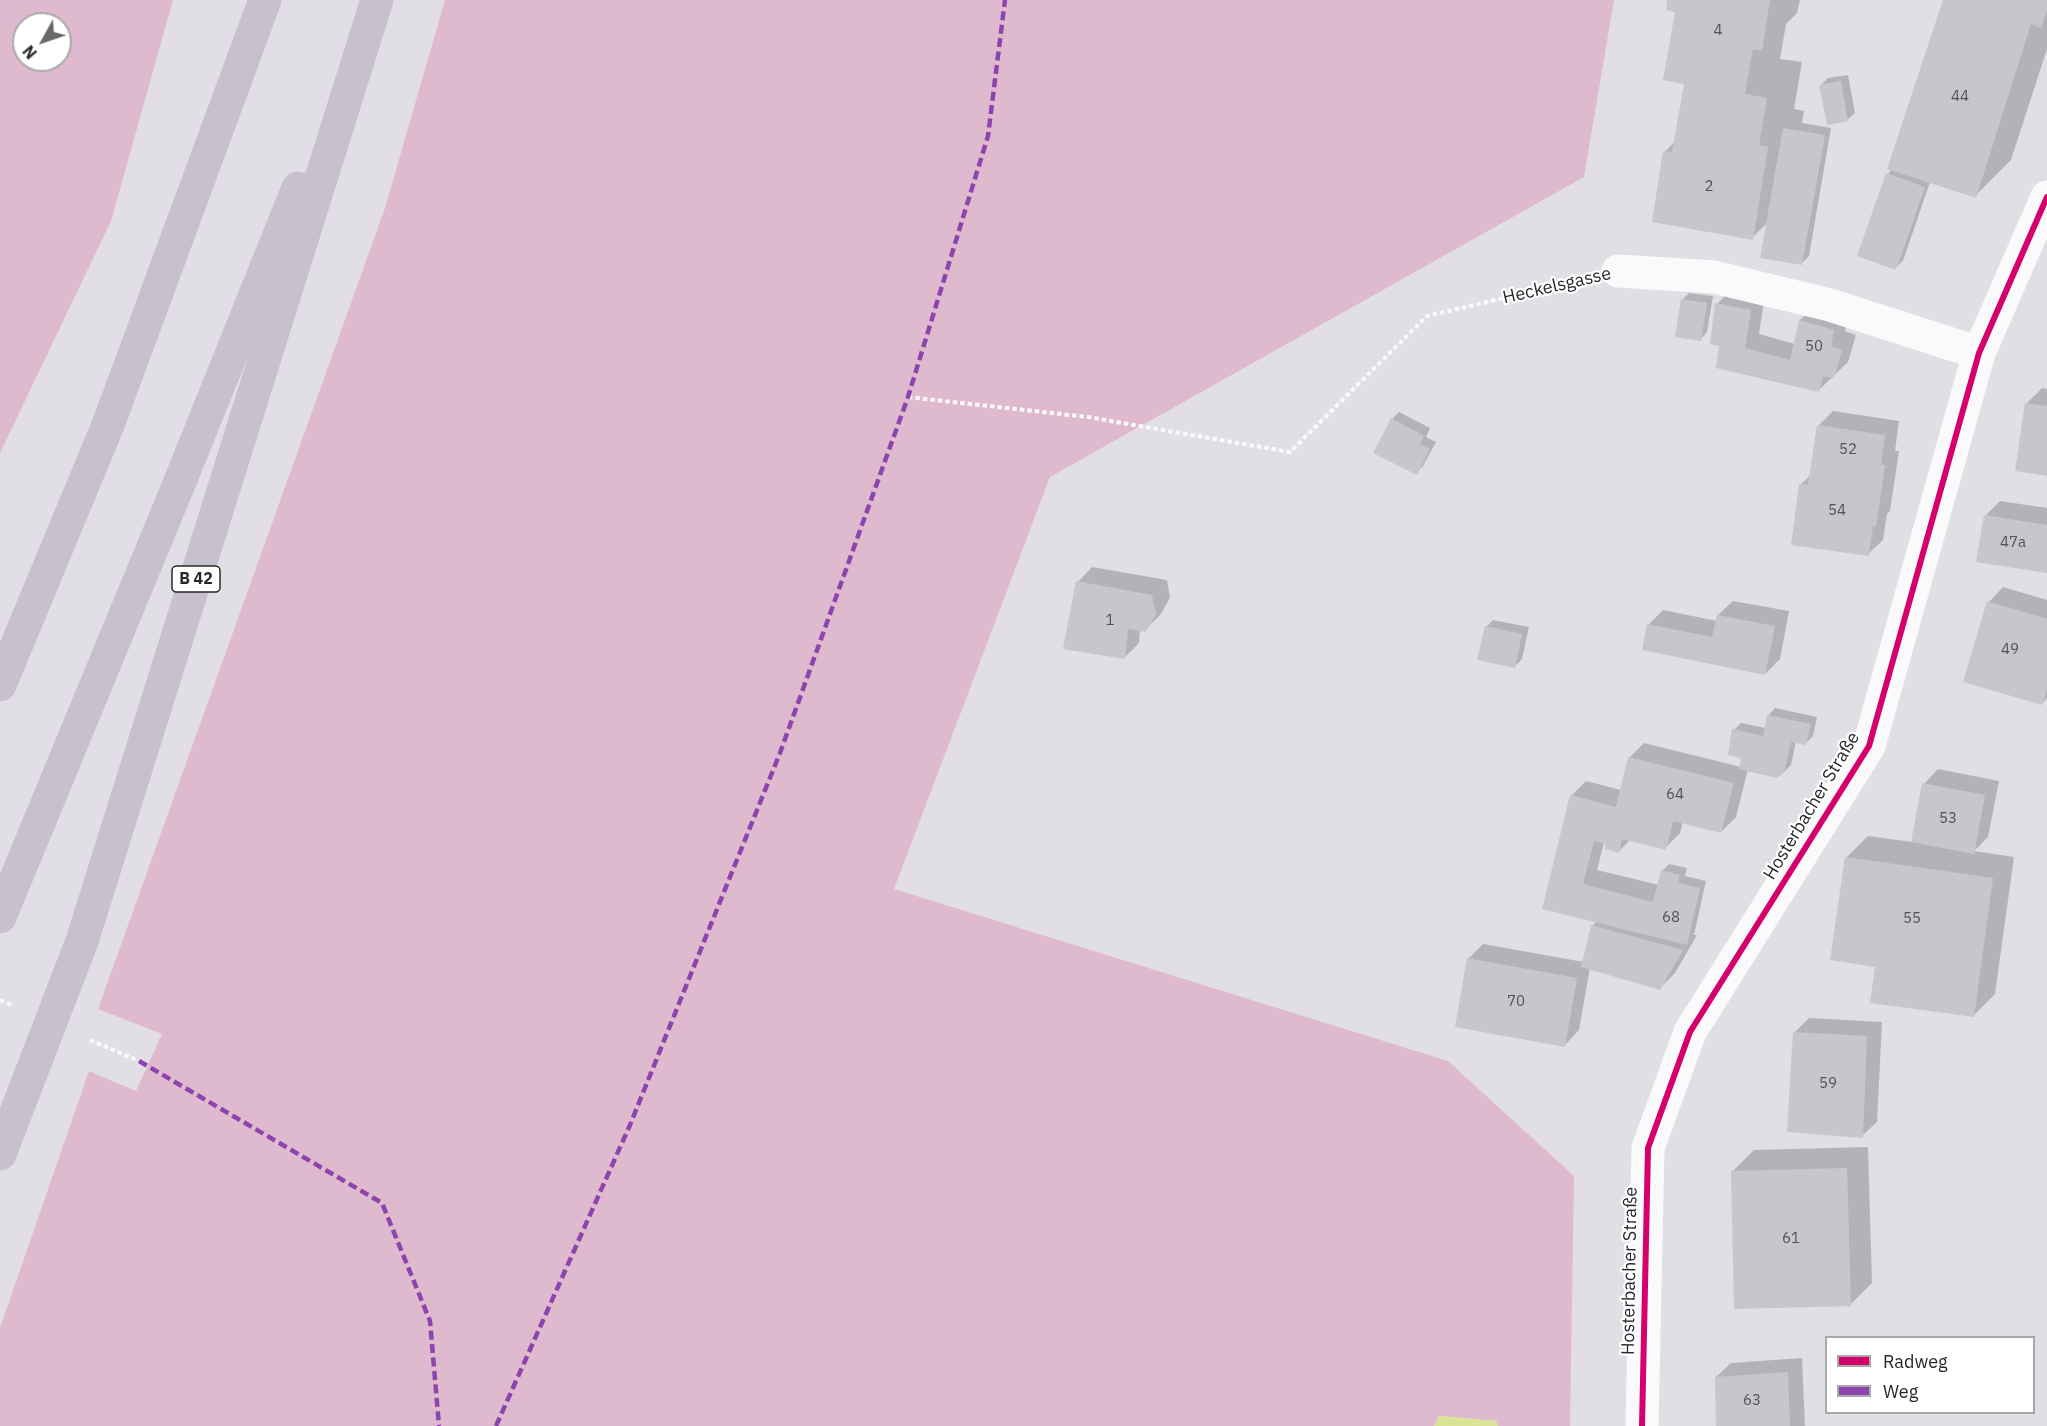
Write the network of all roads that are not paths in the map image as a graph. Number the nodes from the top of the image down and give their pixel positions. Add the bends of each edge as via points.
1 (265, 0) edge
2 (375, 0) edge
3 (2047, 197) edge
4 (1618, 271) road end
5 (1979, 353) junction
6 (0, 685) edge
7 (0, 917) edge
8 (0, 1154) edge
9 (1642, 1426) edge

1 - 6 highway via 108,425
2 - 7 highway, B 42
2 - 8 highway, B 42 via 82,941
3 - 5 street, Hosterbacher Straße
4 - 5 street, Heckelsgasse via 1714,277 1830,304
5 - 9 street, Hosterbacher Straße via 1869,746 1690,1032 1648,1148

